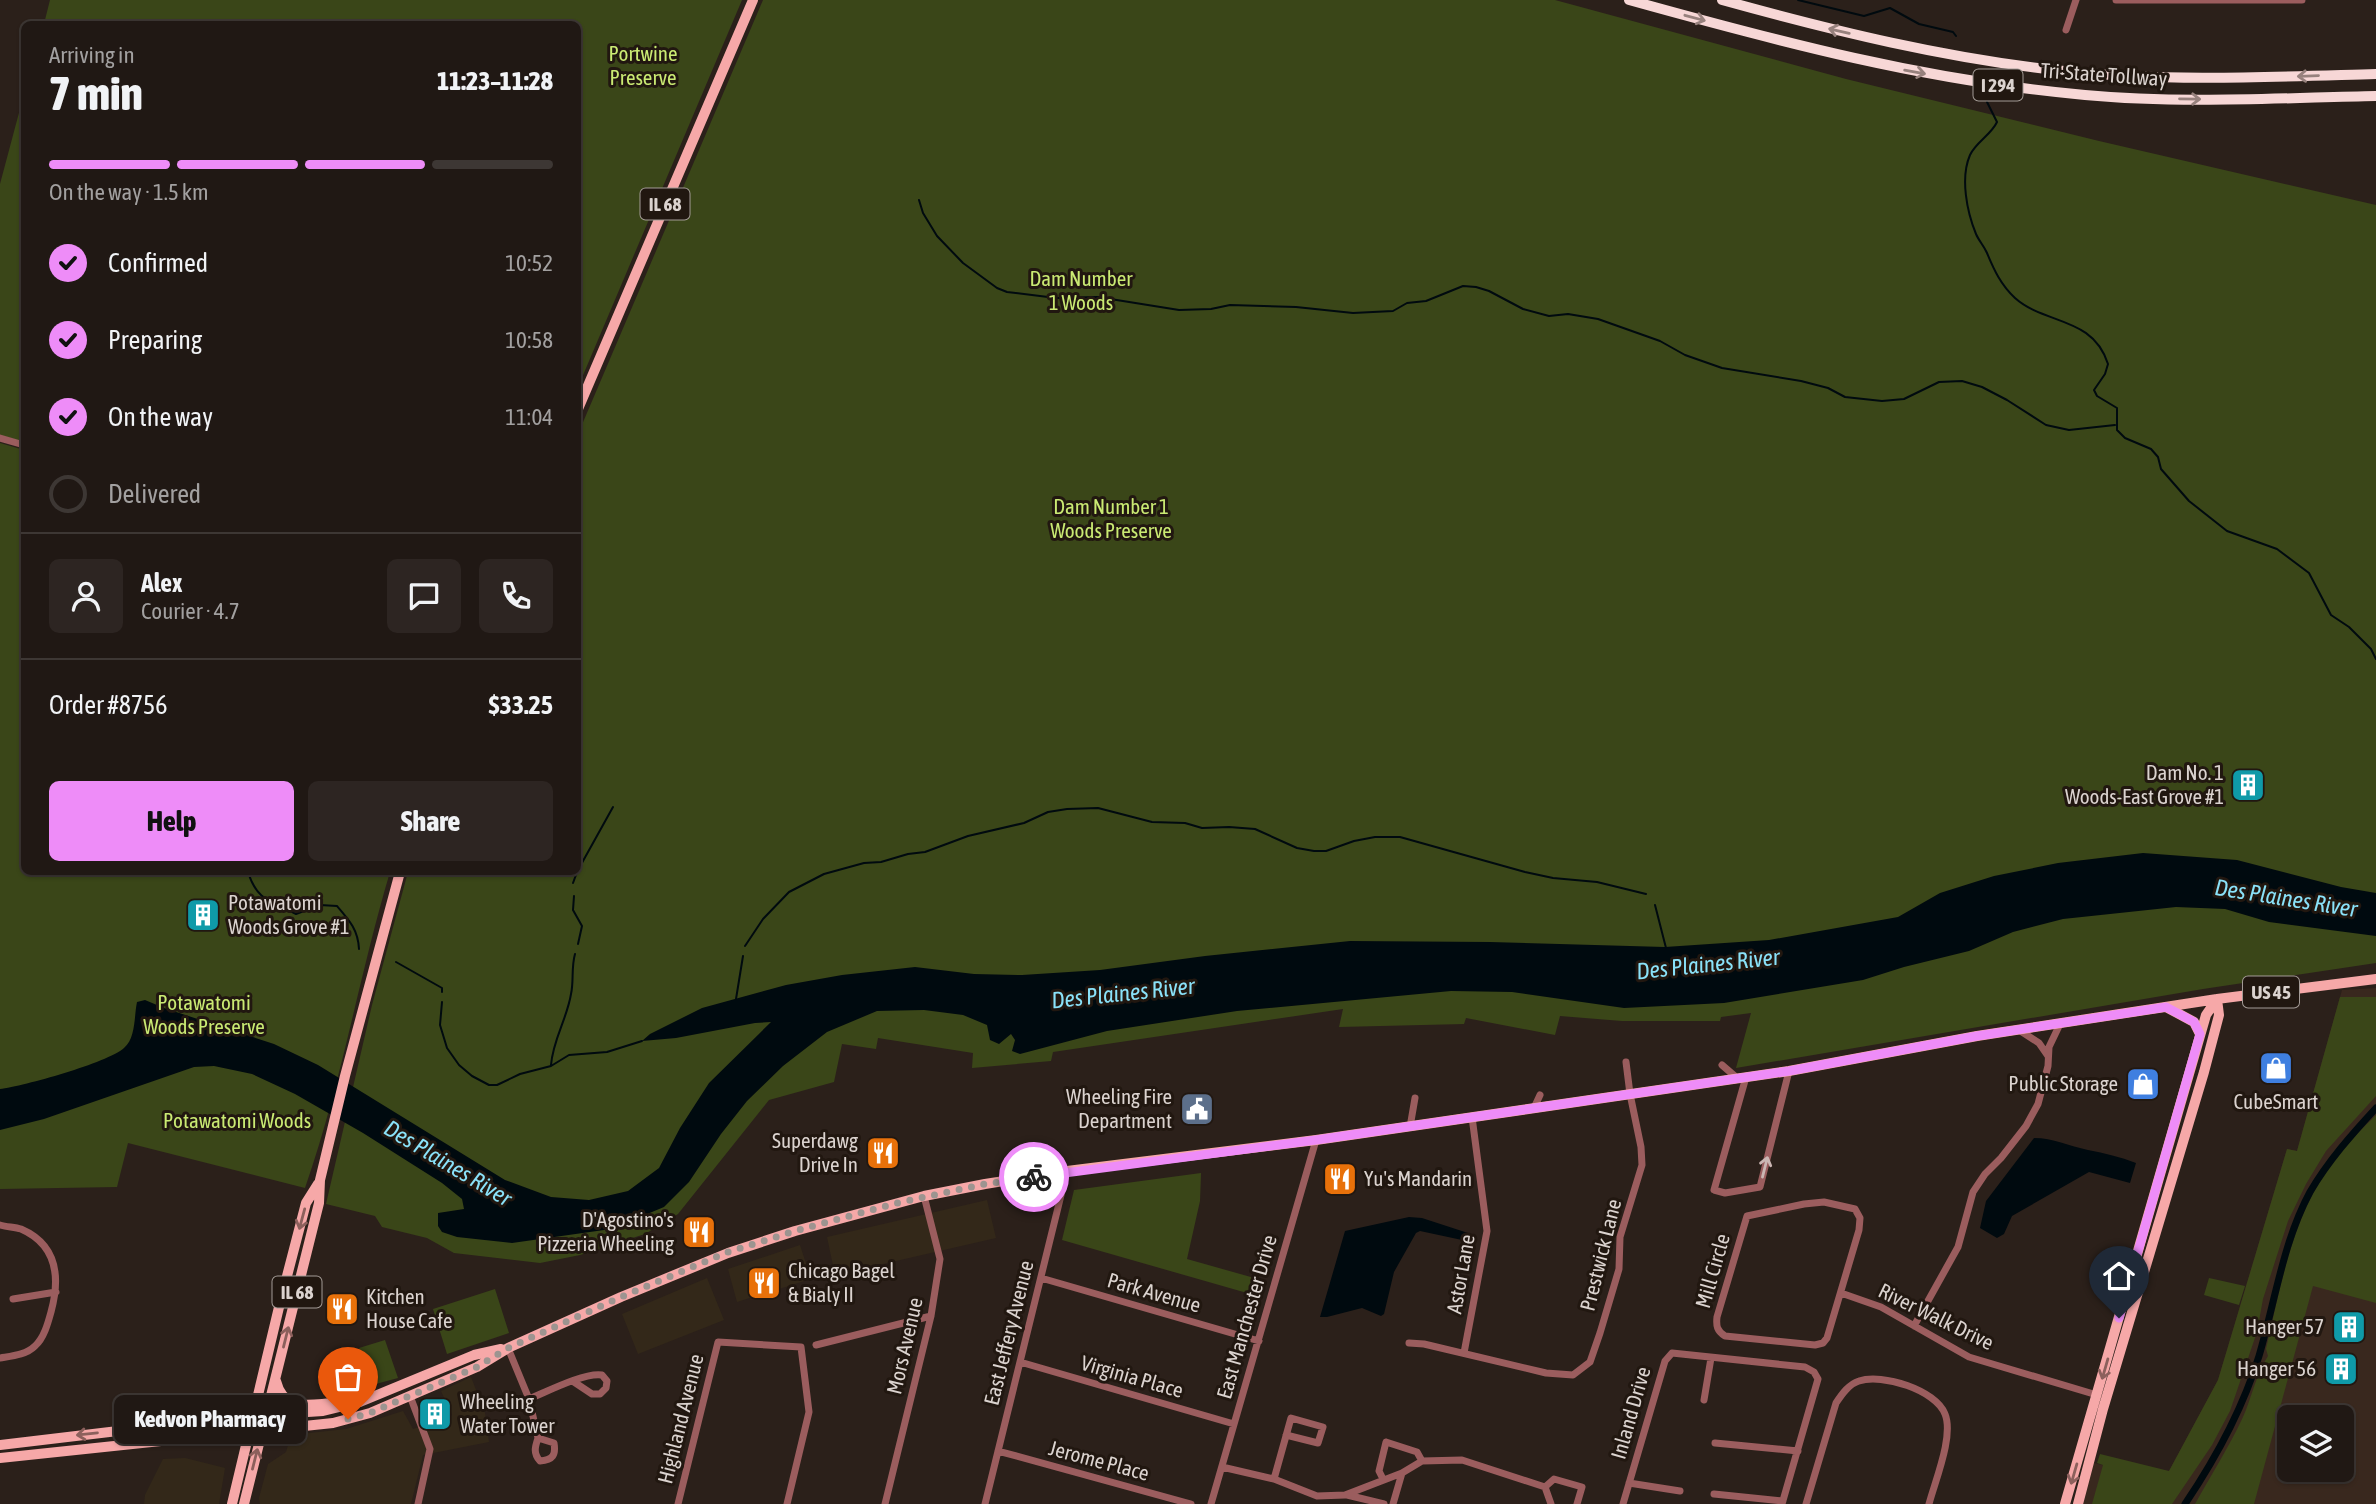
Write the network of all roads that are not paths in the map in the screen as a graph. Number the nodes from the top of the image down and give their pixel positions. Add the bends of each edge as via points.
1 (753, 0) edge
2 (1629, 0) edge
3 (1722, 0) edge
4 (2076, 0) edge
5 (2116, 0) edge
6 (2302, 0) edge
7 (2066, 30) dead end
8 (2376, 74) edge
9 (2376, 96) edge
10 (581, 401) edge
11 (0, 439) edge
12 (21, 444) edge
13 (399, 875) edge
14 (2376, 979) edge
15 (2217, 999) junction
16 (2166, 1007) junction
17 (2060, 1024) junction
18 (2019, 1030) junction
19 (2200, 1034) junction
20 (2048, 1056) junction
21 (1626, 1062) dead end
22 (1722, 1065) dead end
23 (1789, 1071) junction
24 (1742, 1078) junction
25 (1630, 1094) junction
26 (1540, 1095) dead end
27 (1415, 1098) dead end
28 (1534, 1108) junction
29 (1472, 1117) junction
30 (1410, 1126) junction
31 (1316, 1140) junction
32 (1067, 1171) junction
33 (320, 1180) junction
34 (924, 1196) junction
35 (0, 1225) edge
36 (1041, 1278) junction
37 (56, 1292) junction
38 (1841, 1293) junction
39 (13, 1299) dead end
40 (931, 1316) junction
41 (1914, 1326) junction
42 (1259, 1341) junction
43 (1409, 1343) dead end
44 (816, 1345) dead end
45 (508, 1348) junction
46 (1464, 1353) junction
47 (0, 1358) edge
48 (1711, 1358) junction
49 (1020, 1362) junction
50 (276, 1378) junction
51 (574, 1382) junction
52 (2097, 1395) junction
53 (410, 1396) junction
54 (529, 1399) junction
55 (1704, 1400) dead end
56 (360, 1402) junction
57 (266, 1414) junction
58 (253, 1416) junction
59 (1234, 1424) junction
60 (262, 1430) junction
61 (249, 1432) junction
62 (1286, 1435) junction
63 (538, 1438) dead end
64 (1715, 1443) dead end
65 (0, 1445) edge
66 (998, 1451) junction
67 (1798, 1451) junction
68 (0, 1458) edge
69 (1422, 1461) junction
70 (1222, 1466) junction
71 (1402, 1473) junction
72 (1274, 1479) junction
73 (1383, 1479) junction
74 (1629, 1483) junction
75 (1545, 1488) junction
76 (1680, 1491) dead end
77 (1345, 1494) junction
78 (1714, 1494) dead end
79 (1316, 1500) edge
80 (1782, 1502) edge
81 (232, 1504) edge
82 (244, 1504) edge
83 (418, 1504) edge
84 (678, 1504) edge
85 (787, 1504) edge
86 (885, 1504) edge
87 (985, 1504) edge
88 (1191, 1504) edge
89 (1211, 1504) edge
90 (1384, 1504) edge
91 (1393, 1504) edge
92 (1551, 1504) edge
93 (1577, 1504) edge
94 (1623, 1504) edge
95 (1806, 1504) edge
96 (1928, 1504) edge
97 (2065, 1504) edge
98 (2078, 1504) edge

1 - 10 main road, IL 68
2 -> 9 highway, Tri-State Tollway / I 294 via 1845,58 2016,88 2191,99
8 -> 3 highway, Tri-State Tollway / I 294 via 2199,78 2064,71 1861,36
4 - 7 street
5 - 6 street
11 - 12 street
13 - 33 main road, IL 68
14 - 15 main road, US 45
15 - 16 main road, US 45
15 - 19 main road
15 - 98 main road via 2219,1016
16 - 17 main road, US 45
16 - 19 main road via 2194,1022
17 - 18 main road, US 45
17 - 20 street
18 - 20 street via 2039,1043
18 - 23 main road, US 45
19 -> 52 main road
20 - 41 street via 2038,1104 1973,1192 1958,1247
21 - 25 street, Prestwick Lane
22 - 24 street
23 - 24 main road, US 45
24 -> 23 street via 1714,1190 1725,1193 1760,1187
24 - 25 main road, US 45
25 - 28 main road, US 45
25 - 46 street, Prestwick Lane via 1642,1166 1620,1237 1619,1269 1590,1362 1573,1375
26 - 28 street
27 - 30 street
28 - 29 main road, US 45
29 - 30 main road, US 45
29 - 46 street, Astor Lane via 1487,1231
30 - 31 main road, US 45
31 - 32 main road, US 45
31 - 42 street, East Manchester Drive
32 - 34 main road, US 45
32 - 36 street, East Jeffery Avenue
50 -> 33 main road, IL 68 via 319,1203
33 -> 58 main road, IL 68 via 306,1203
34 - 40 street, Mors Avenue via 940,1259
34 - 45 main road, US 45 via 728,1252
35 - 37 street via 21,1229 41,1243 56,1267
36 - 42 street, Park Avenue
36 - 49 street, East Jeffery Avenue
37 - 39 street
37 - 47 street via 37,1345
38 - 38 street, Mill Circle via 1860,1225 1855,1209 1824,1202 1750,1215 1716,1327 1725,1336 1823,1343
38 - 41 street, River Walk Drive via 1881,1307
40 - 44 street
40 - 86 street, Mors Avenue
41 - 52 street, River Walk Drive via 1969,1357
42 - 59 street, East Manchester Drive
43 - 46 street, Prestwick Lane
45 - 53 main road, US 45
45 - 54 street
45 - 56 main road, US 45 via 474,1355
48 - 55 street
48 - 67 street, Inland Drive via 1814,1371 1818,1379
48 - 74 street, Inland Drive via 1667,1356
49 - 59 street, Virginia Place
49 - 66 street, East Jeffery Avenue
50 - 56 main road via 282,1396 293,1404
50 - 57 main road, IL 68
51 - 51 street via 596,1374 607,1381 600,1394
51 - 54 street
52 -> 97 main road
53 - 60 main road, US 45 via 334,1423
53 - 83 street via 430,1449
54 - 63 street
56 - 57 main road, US 45
57 - 58 main road, US 45
57 - 60 main road, IL 68
58 - 61 main road, IL 68
58 -> 65 main road, US 45
59 - 70 street, East Manchester Drive
60 - 61 main road, US 45
82 -> 60 main road, IL 68
61 - 68 main road, US 45
61 - 81 main road, IL 68
62 - 62 street via 1291,1418 1323,1427 1318,1443
62 - 72 street
64 - 67 street
66 - 87 street, East Jeffery Avenue
66 - 88 street, Jerome Place
67 - 80 street, Inland Drive
69 - 71 street
69 - 73 street via 1417,1452 1386,1442 1380,1471
69 - 75 street via 1462,1460
70 - 72 street
70 - 89 street, East Manchester Drive
71 - 73 street
71 - 91 street
72 - 79 street
73 - 77 street
74 - 76 street, Inland Drive
74 - 94 street, Inland Drive
75 - 92 street
75 - 93 street via 1554,1479 1582,1487
77 - 79 street
77 - 90 street
78 - 80 street, Inland Drive
84 - 85 street, Highland Avenue via 718,1342 802,1347 809,1412
95 - 96 street via 1836,1403 1858,1381 1876,1378 1923,1392 1938,1402 1945,1414 1946,1441

